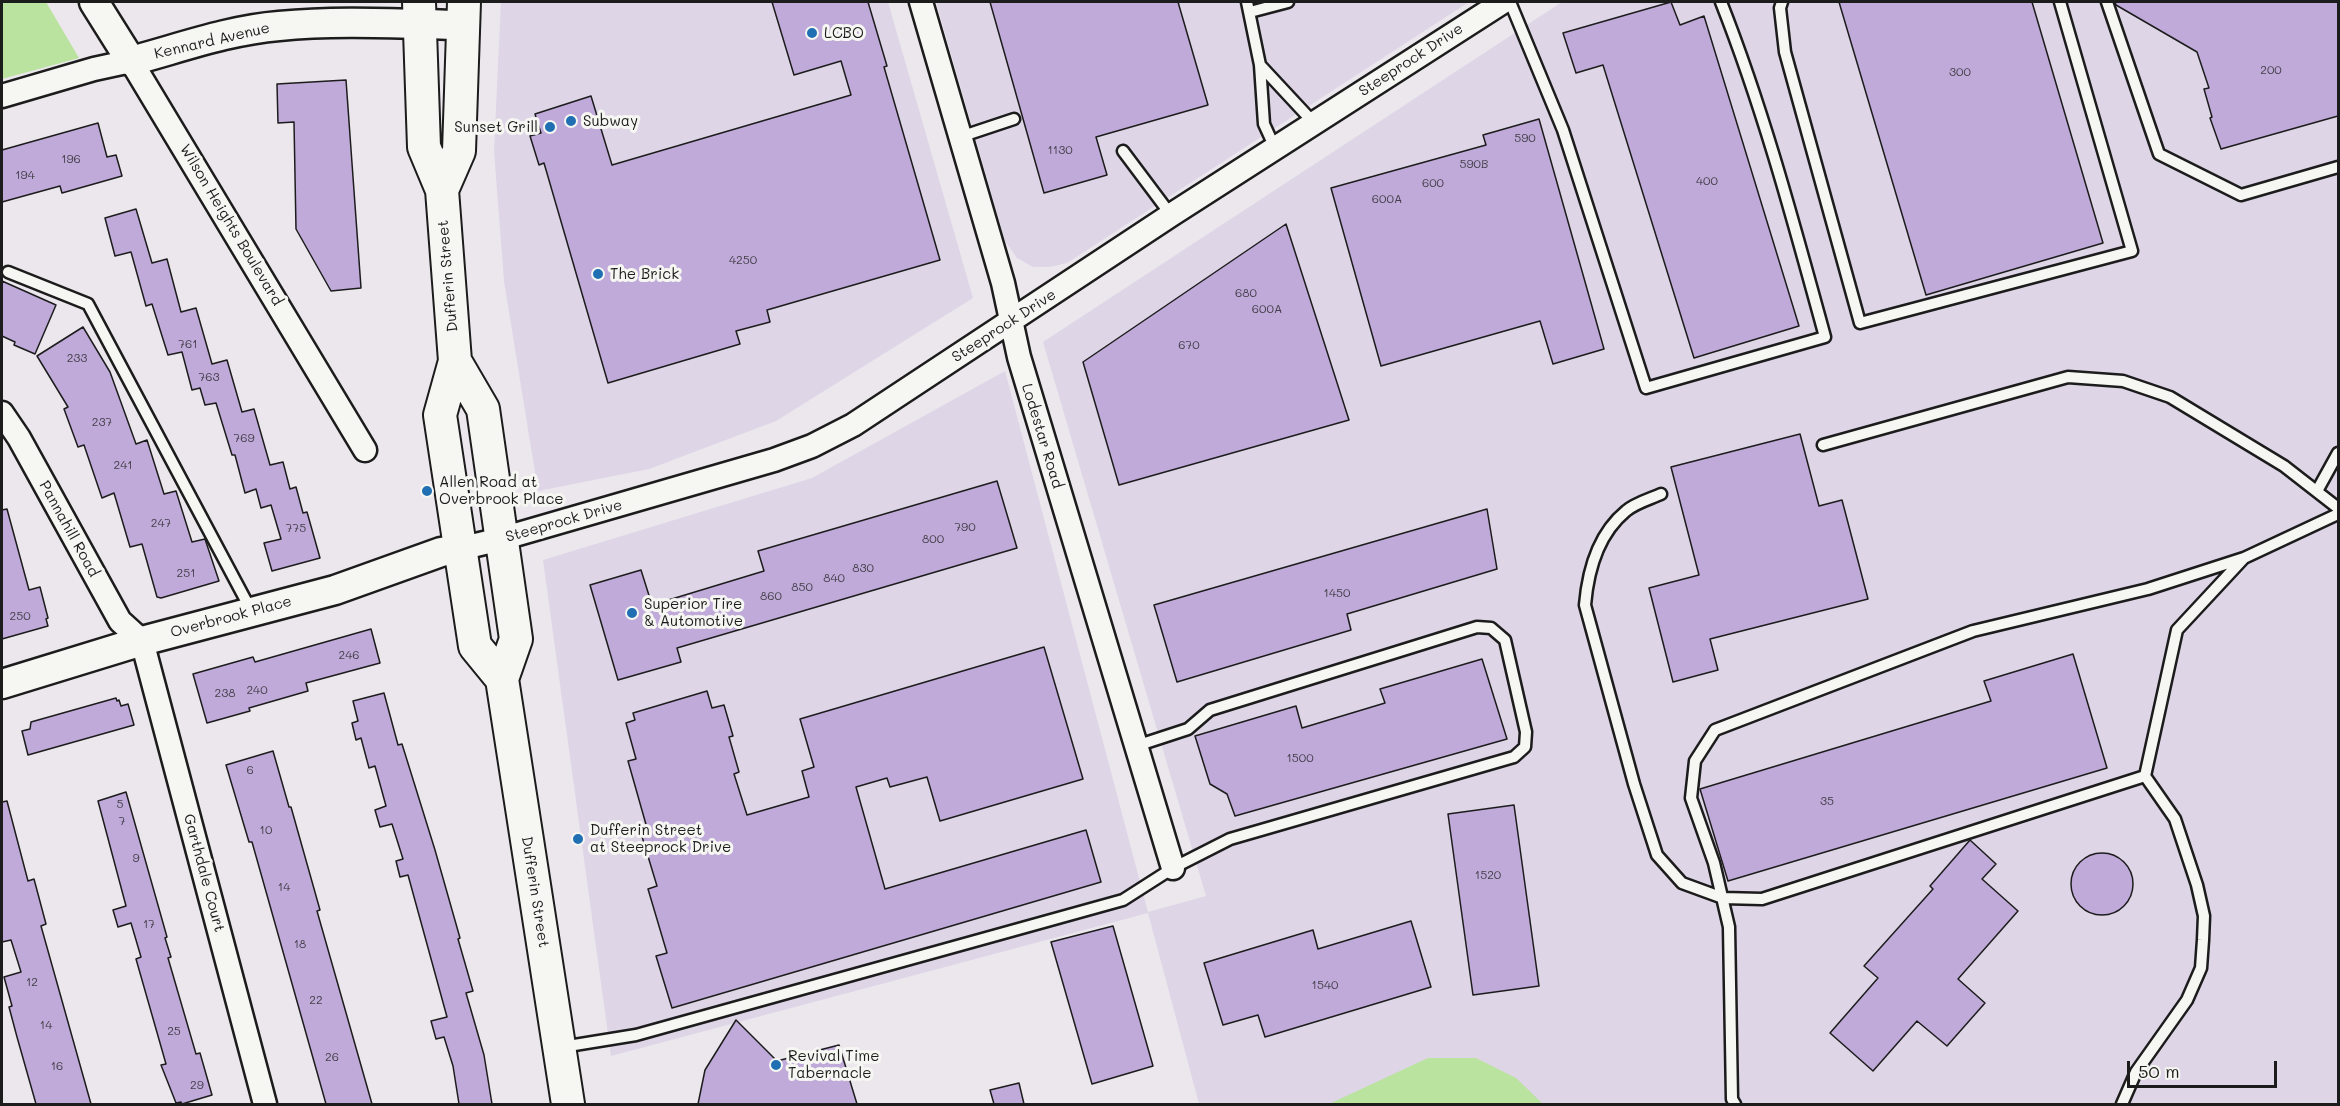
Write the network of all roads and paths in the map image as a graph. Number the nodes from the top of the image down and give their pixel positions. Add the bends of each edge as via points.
1 (94, 2) edge
2 (921, 2) edge
3 (1288, 2) edge
4 (1503, 2) edge
5 (1510, 2) edge
6 (1721, 2) edge
7 (1782, 2) edge
8 (2060, 2) edge
9 (2107, 2) edge
10 (1249, 7) edge
11 (419, 13) edge
12 (464, 13) edge
13 (131, 61) junction
14 (1260, 65) junction
15 (2, 96) edge
16 (1014, 119) dead end
17 (1314, 123) junction
18 (960, 137) junction
19 (1275, 148) junction
20 (1124, 151) dead end
21 (2338, 167) edge
22 (442, 190) junction
23 (1171, 215) junction
24 (8, 272) dead end
25 (1011, 322) junction
26 (455, 361) junction
27 (2, 413) edge
28 (1823, 445) dead end
29 (365, 450) dead end
30 (2338, 453) edge
31 (2317, 492) junction
32 (1660, 494) dead end
33 (2338, 508) edge
34 (2338, 514) edge
35 (501, 539) junction
36 (459, 549) junction
37 (2244, 558) junction
38 (252, 612) junction
39 (142, 640) junction
40 (502, 679) junction
41 (2, 684) edge
42 (1136, 746) junction
43 (2145, 776) junction
44 (1173, 868) junction
45 (1723, 898) junction
46 (559, 1048) junction
47 (265, 1104) edge
48 (568, 1104) edge
49 (1735, 1104) edge
50 (2122, 1104) edge

1 - 13 street, Wilson Heights Boulevard
2 - 18 street, Lodestar Road
3 - 10 lane
4 - 17 street, Steeprock Drive
5 - 6 lane via 1563,130 1646,388 1825,337 1775,157
7 - 8 lane via 1785,52 1860,323 2132,251
9 - 21 lane via 2159,154 2241,195
10 - 14 lane
11 - 12 street, Kennard Avenue
11 - 13 street, Kennard Avenue via 248,31
11 - 22 main road, Dufferin Street via 424,147
12 - 22 main road, Dufferin Street via 459,151
13 - 15 street, Kennard Avenue
13 - 29 street, Wilson Heights Boulevard
14 - 17 lane
14 - 19 lane via 1264,124
16 - 18 lane
17 - 19 street, Steeprock Drive
18 - 25 street, Lodestar Road
19 - 23 street, Steeprock Drive
20 - 23 lane
22 - 26 main road, Dufferin Street
23 - 25 street, Steeprock Drive
24 - 38 lane via 88,304
25 - 35 street, Steeprock Drive via 854,425 812,446
25 - 42 street, Lodestar Road
26 - 35 main road, Dufferin Street via 483,409
26 - 36 main road, Dufferin Street via 440,415
27 - 39 street, Pannahill Road via 120,621
28 - 31 lane via 2068,376 2123,381 2170,397 2284,466
30 - 31 lane
31 - 33 lane
32 - 45 lane via 1627,510 1612,527 1596,552 1584,605 1657,855 1682,883
34 - 37 lane
35 - 36 street, Steeprock Drive
35 - 40 main road, Dufferin Street via 516,639
36 - 38 street, Overbrook Place via 335,590
36 - 40 main road, Dufferin Street via 474,646
37 - 43 lane via 2177,630
37 - 45 lane via 2148,589 1973,631 1715,730 1695,761 1691,798
38 - 39 street, Overbrook Place
39 - 41 street, Overbrook Place
39 - 47 street, Garthdale Court
40 - 46 main road, Dufferin Street
42 - 44 street, Lodestar Road
42 - 44 lane via 1188,729 1210,710 1477,627 1491,628 1505,640 1526,732 1525,747 1514,757 1230,839
43 - 45 lane via 1762,899
43 - 50 lane via 2175,819 2197,885 2204,916 2203,940 2201,968 2187,1000 2136,1072
44 - 46 lane via 1123,900 636,1035
45 - 49 lane via 1729,927
46 - 48 main road, Dufferin Street

